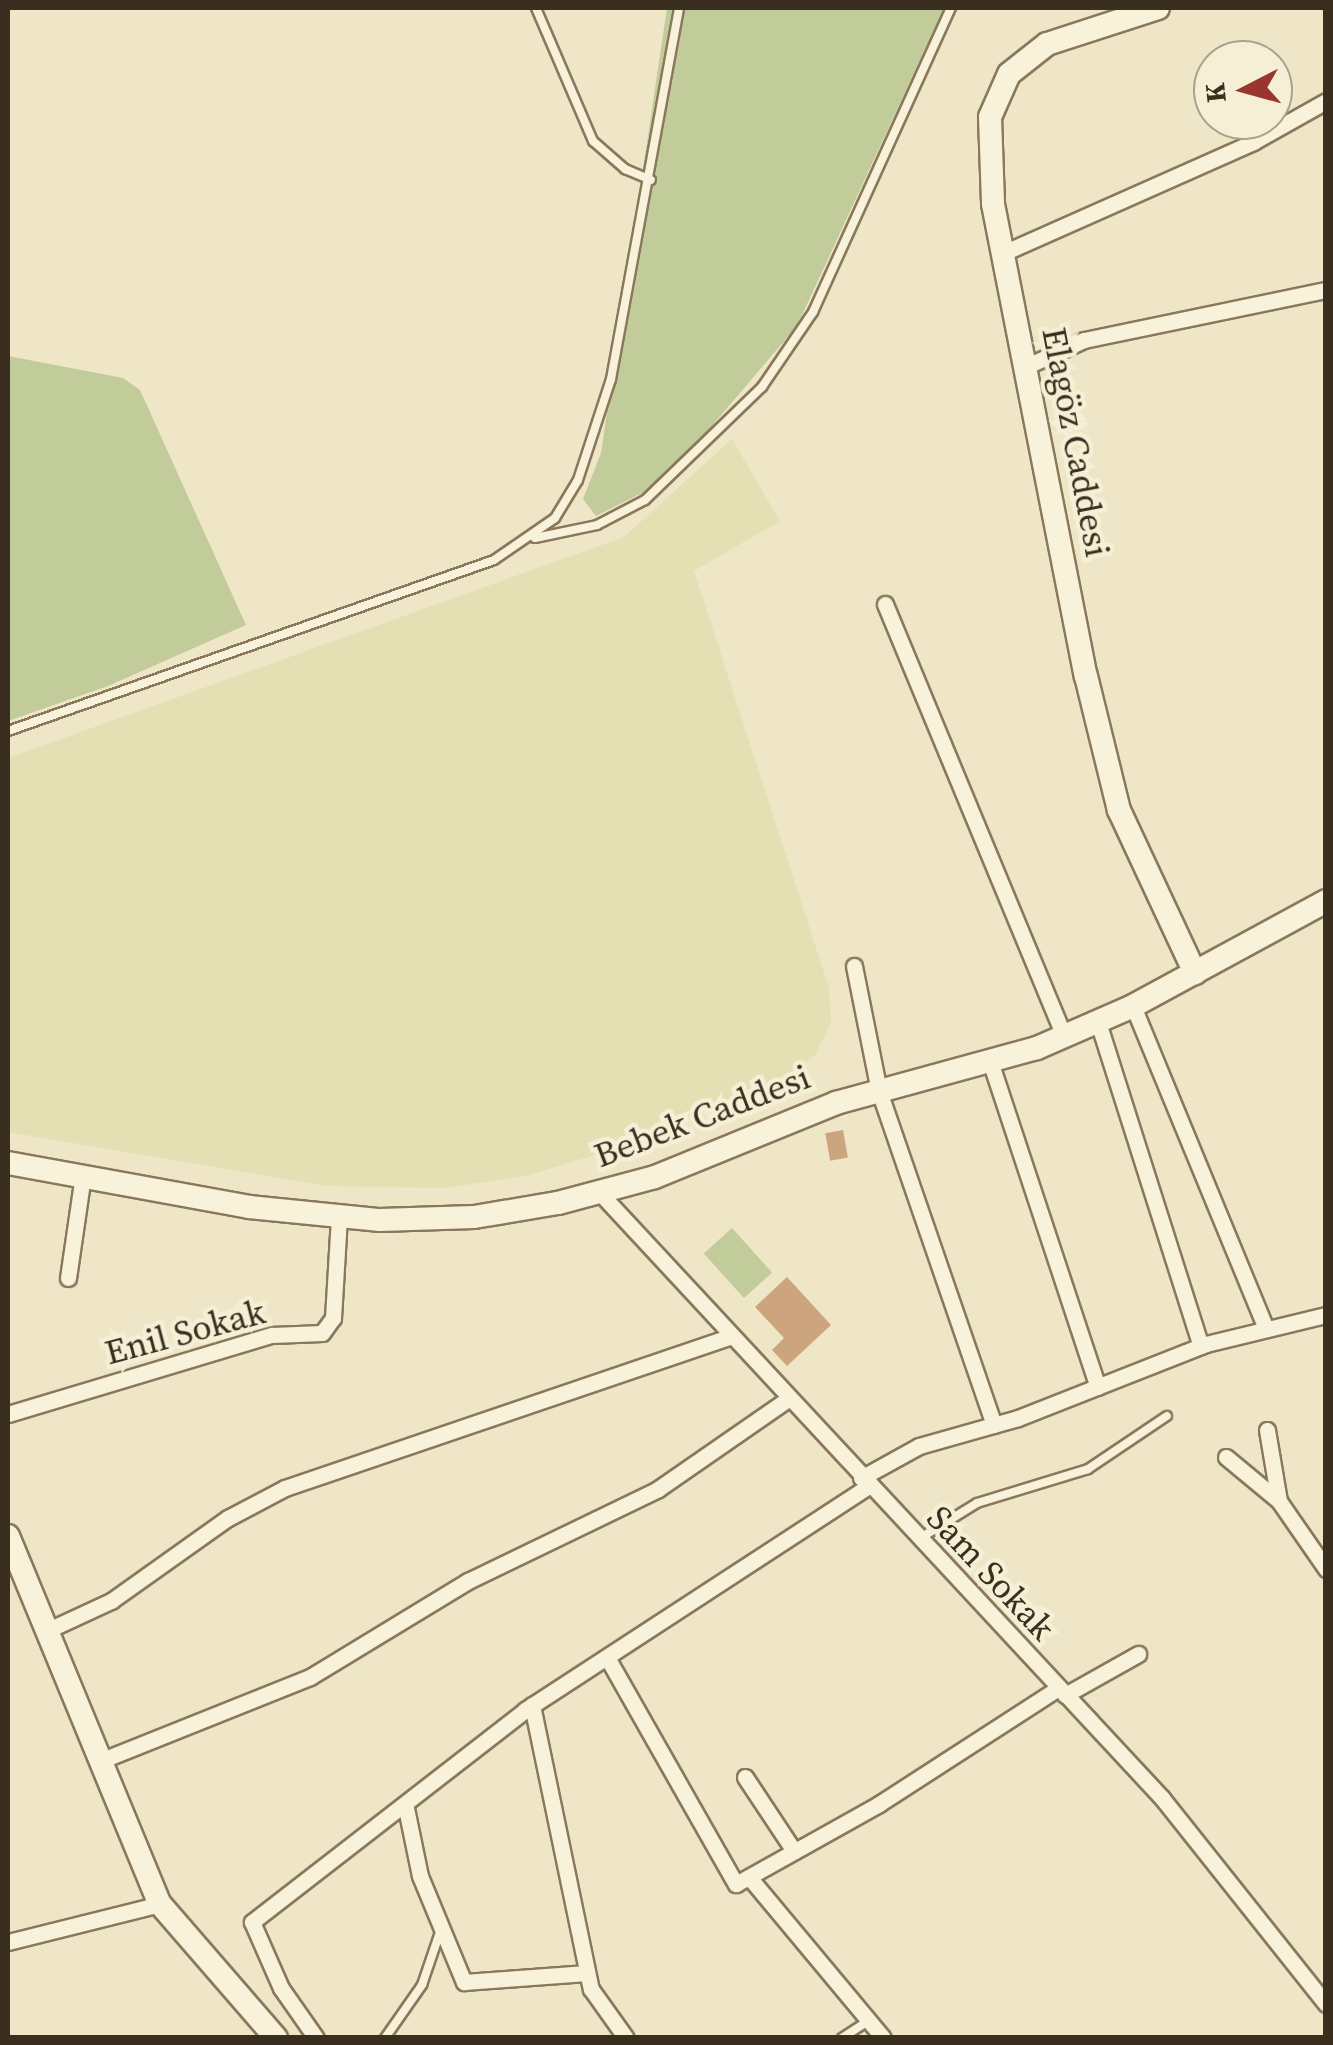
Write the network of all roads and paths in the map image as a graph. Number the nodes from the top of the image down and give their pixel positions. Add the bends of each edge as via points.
1 (536, 8) edge
2 (679, 8) edge
3 (951, 8) edge
4 (1158, 8) edge
5 (1326, 101) edge
6 (651, 180) junction
7 (1003, 253) junction
8 (1326, 290) edge
9 (1025, 367) junction
10 (534, 538) junction
11 (885, 604) dead end
12 (8, 732) edge
13 (1326, 902) edge
14 (854, 966) dead end
15 (1195, 973) junction
16 (1133, 1006) junction
17 (1098, 1022) junction
18 (1064, 1037) junction
19 (992, 1064) junction
20 (879, 1091) junction
21 (8, 1164) edge
22 (84, 1175) junction
23 (600, 1193) junction
24 (339, 1217) junction
25 (68, 1278) dead end
26 (1326, 1314) edge
27 (1266, 1328) junction
28 (732, 1336) junction
29 (1201, 1346) junction
30 (1098, 1387) junction
31 (788, 1399) junction
32 (8, 1414) edge
33 (1167, 1416) dead end
34 (994, 1425) junction
35 (1267, 1430) dead end
36 (1226, 1456) dead end
37 (864, 1482) junction
38 (1279, 1501) junction
39 (8, 1536) edge
40 (918, 1540) junction
41 (1326, 1569) edge
42 (15, 1579) edge
43 (46, 1631) junction
44 (1138, 1654) dead end
45 (608, 1659) junction
46 (1062, 1692) junction
47 (532, 1705) junction
48 (100, 1761) junction
49 (745, 1776) dead end
50 (406, 1808) junction
51 (794, 1851) junction
52 (749, 1877) junction
53 (160, 1904) junction
54 (441, 1928) junction
55 (8, 1942) edge
56 (587, 1973) junction
57 (1326, 2004) edge
58 (869, 2020) junction
59 (276, 2038) edge
60 (316, 2038) edge
61 (385, 2038) edge
62 (626, 2038) edge
63 (842, 2038) edge
64 (883, 2038) edge

1 - 6 lane via 593,140 613,162
2 - 6 lane
3 - 10 lane via 812,312 762,387 645,500 596,526
4 - 7 street, Elagöz Caddesi via 1047,44 1020,61 1000,87 990,117
5 - 7 street via 1254,142
6 - 10 lane via 611,379 584,466 563,506
7 - 9 street, Elagöz Caddesi
8 - 9 street via 1084,340
9 - 15 street, Elagöz Caddesi via 1119,810
10 - 12 lane via 494,560
11 - 18 street
13 - 15 street, Bebek Caddesi
14 - 20 street
15 - 16 street, Bebek Caddesi
16 - 17 street, Bebek Caddesi
16 - 27 street
17 - 18 street, Bebek Caddesi
17 - 29 street
18 - 19 street, Bebek Caddesi
19 - 20 street, Bebek Caddesi
19 - 30 street
20 - 23 street, Bebek Caddesi
20 - 34 street
21 - 22 street, Bebek Caddesi
22 - 24 street, Bebek Caddesi
22 - 25 street
23 - 24 street, Bebek Caddesi via 474,1217
23 - 28 street, Sam Sokak
24 - 32 street, Enil Sokak via 333,1318 322,1332 272,1334
26 - 27 street
27 - 29 street
28 - 31 street, Sam Sokak
28 - 43 street via 285,1488 228,1518 111,1601
29 - 30 street
30 - 34 street
31 - 37 street, Sam Sokak
31 - 48 street via 658,1490 468,1582 310,1677
33 - 40 lane via 1088,1468 977,1502
34 - 37 street via 919,1446
35 - 38 street
36 - 38 street
37 - 40 street, Sam Sokak
37 - 45 street
38 - 41 street
39 - 42 street
40 - 46 street, Sam Sokak
42 - 43 street
43 - 48 street
44 - 46 street
45 - 47 street
45 - 52 street via 736,1884
46 - 51 street
46 - 57 street, Sam Sokak via 1162,1798
47 - 50 street
47 - 56 street
48 - 53 street
49 - 51 street
50 - 54 street via 420,1876
50 - 60 street via 252,1922 286,1997
51 - 52 street
52 - 58 street
53 - 55 street
53 - 59 street
54 - 56 street via 464,1982
54 - 61 lane via 422,1986
56 - 62 street via 596,2001
58 - 63 lane
58 - 64 street

